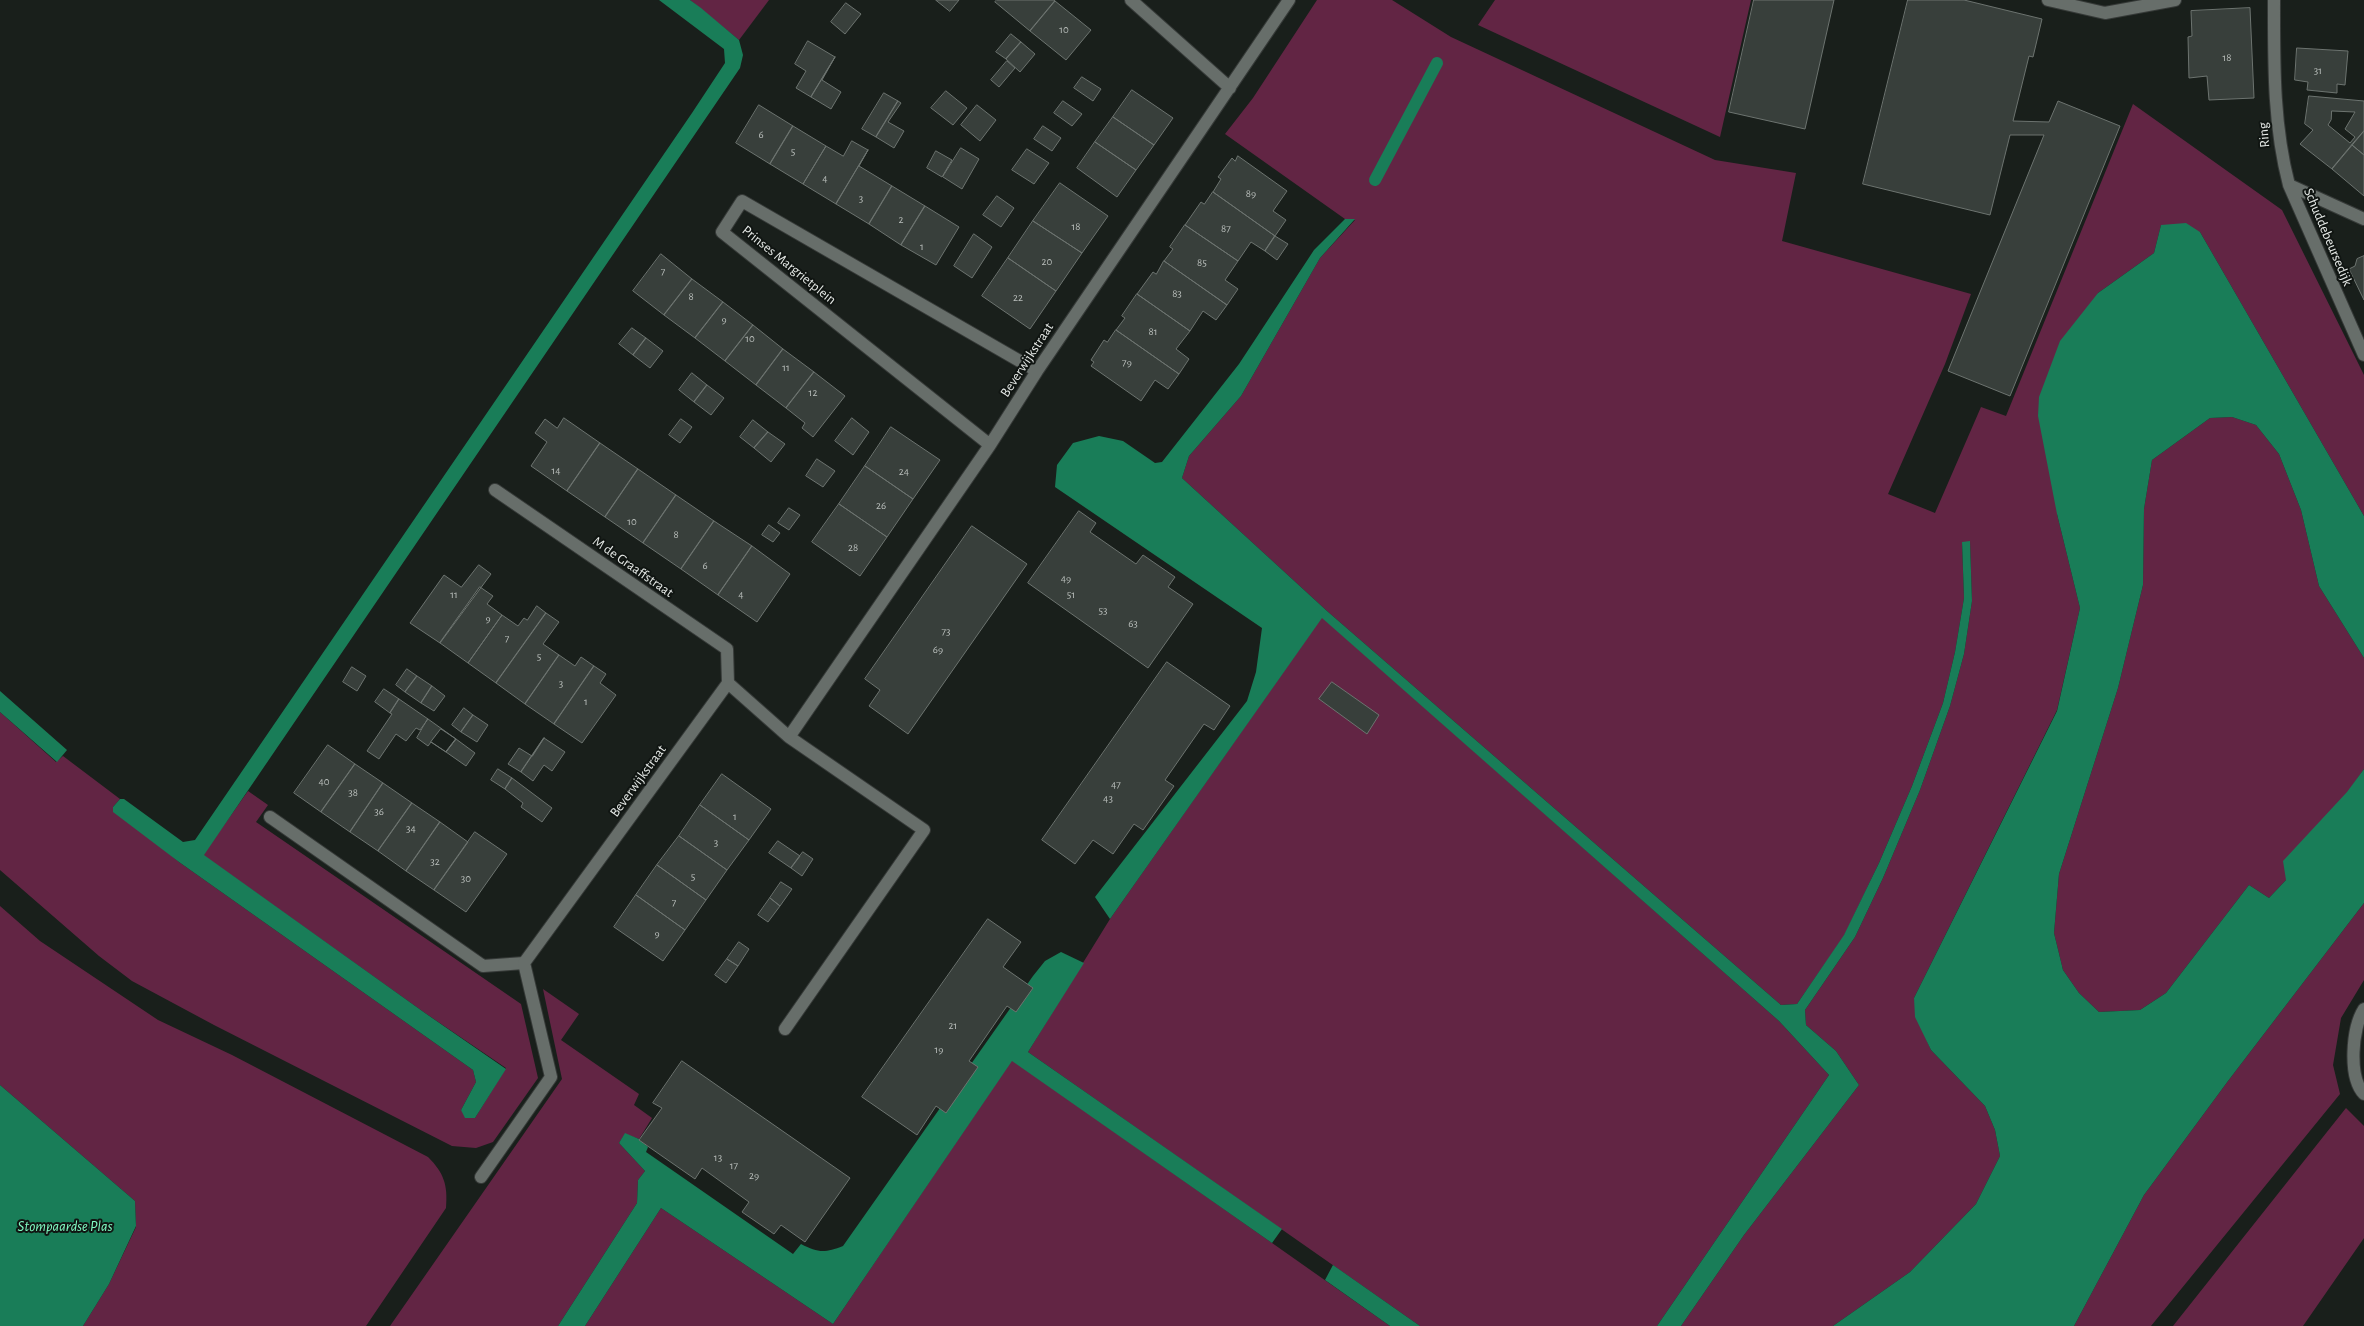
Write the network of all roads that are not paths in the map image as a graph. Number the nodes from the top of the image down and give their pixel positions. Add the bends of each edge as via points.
1 (1131, 0) edge
2 (2048, 0) edge
3 (2174, 0) edge
4 (2274, 0) edge
5 (1284, 1) edge
6 (1230, 88) junction
7 (2289, 184) junction
8 (2364, 220) edge
9 (2364, 355) edge
10 (1037, 371) junction
11 (990, 445) junction
12 (495, 490) dead end
13 (728, 683) junction
14 (789, 737) junction
15 (270, 818) dead end
16 (524, 963) junction
17 (2364, 1009) edge
18 (785, 1029) dead end
19 (2364, 1094) edge
20 (481, 1177) dead end

1 - 6 street
2 - 3 street via 2105,13
4 - 7 street, Ring via 2274,75 2281,155
5 - 6 street, Beverwijkstraat
6 - 10 street, Beverwijkstraat
7 - 8 street
7 - 9 street, Schuddebeursedijk
10 - 11 street, Beverwijkstraat
10 - 11 street, Prinses Margrietplein via 742,201 722,232
11 - 14 street, Beverwijkstraat
12 - 13 street, M de Graaffstraat via 727,649
13 - 14 street
13 - 16 street, Beverwijkstraat
14 - 18 street via 924,830
15 - 16 street via 483,966
16 - 20 street via 551,1077
17 - 19 street via 2360,1014 2353,1051 2358,1087

